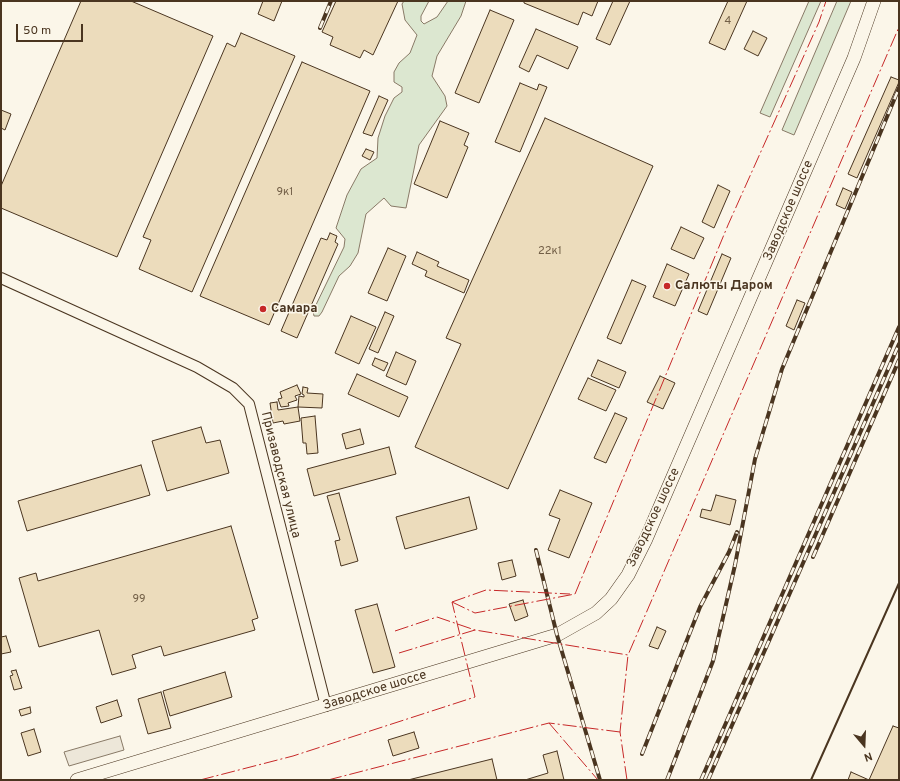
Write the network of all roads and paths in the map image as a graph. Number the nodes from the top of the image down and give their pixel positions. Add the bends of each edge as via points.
1 (874, 1) edge
2 (1, 278) edge
3 (326, 706) junction
4 (77, 780) edge

1 - 3 main road, Заводское шоссе via 848,72 646,539 628,575 611,599 592,616 557,635
2 - 3 street, Призаводская улица via 197,367 233,388 248,404
3 - 4 main road, Заводское шоссе

